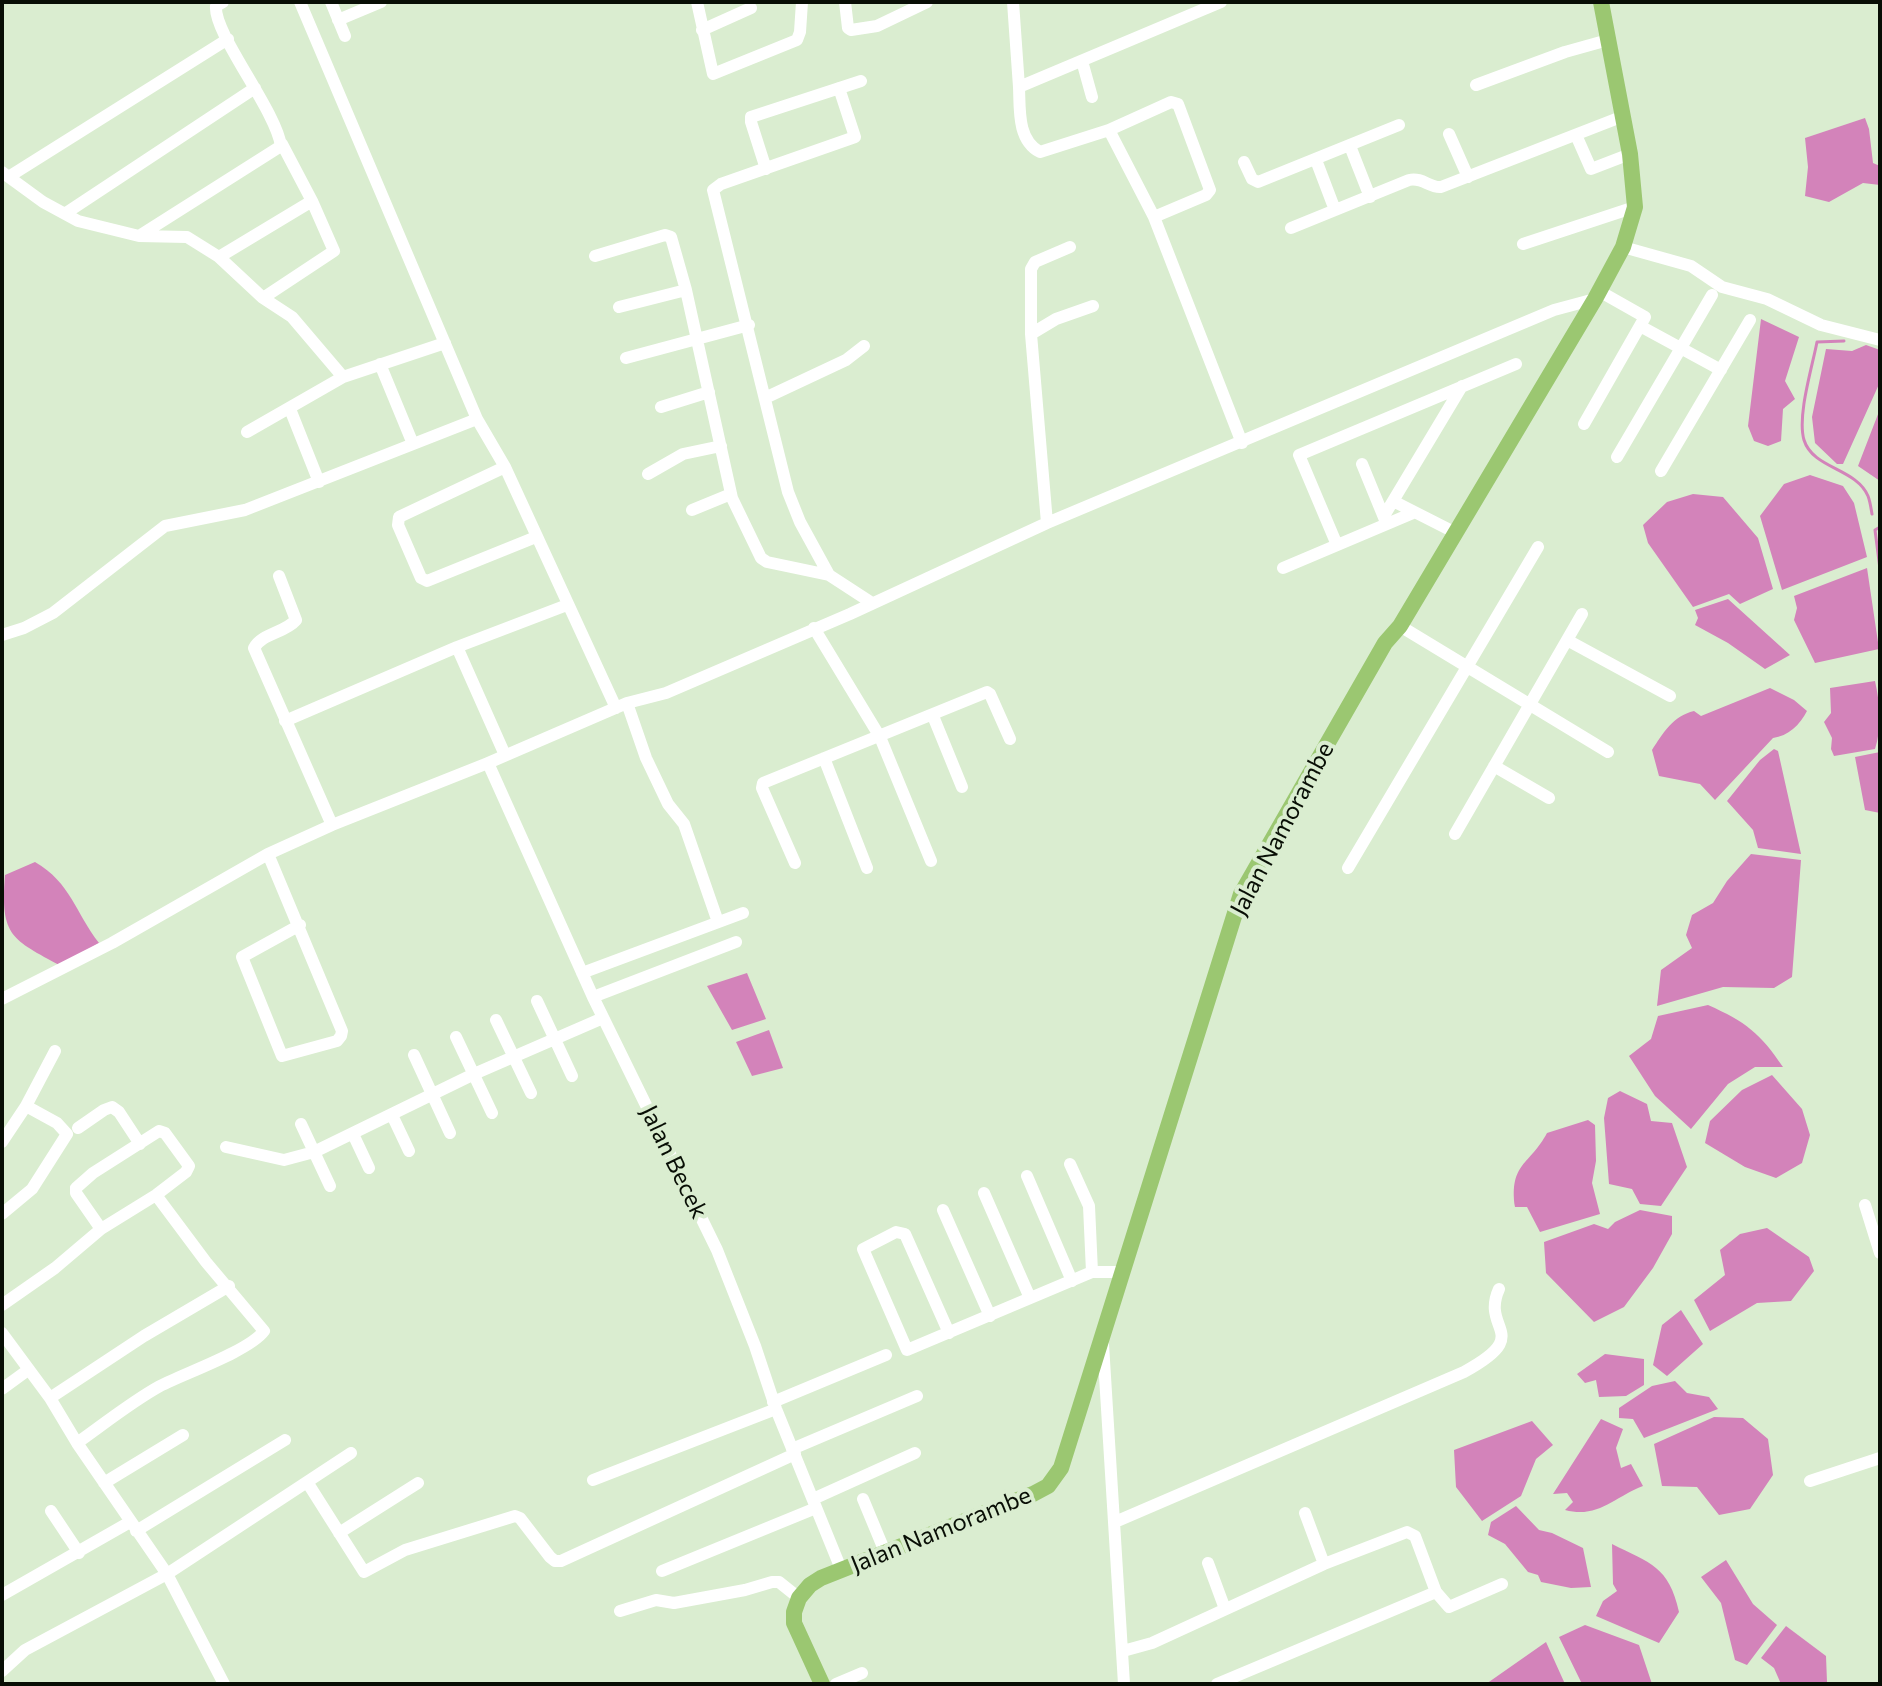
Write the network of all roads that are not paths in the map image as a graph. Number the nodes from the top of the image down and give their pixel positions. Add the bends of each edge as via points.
1 (223, 2) edge
2 (300, 2) edge
3 (331, 2) edge
4 (381, 2) edge
5 (697, 2) edge
6 (802, 2) edge
7 (845, 2) edge
8 (927, 2) edge
9 (1013, 2) edge
10 (1221, 2) edge
11 (1601, 2) edge
12 (751, 8) dead end
13 (338, 20) junction
14 (702, 30) junction
15 (345, 36) dead end
16 (228, 39) junction
17 (1608, 40) junction
18 (1082, 61) junction
19 (861, 81) dead end
20 (1476, 85) dead end
21 (1019, 87) junction
22 (255, 88) junction
23 (839, 88) junction
24 (1092, 97) dead end
25 (1621, 117) junction
26 (1399, 125) dead end
27 (1109, 130) junction
28 (1449, 134) dead end
29 (1576, 135) junction
30 (282, 144) junction
31 (1350, 146) junction
32 (1630, 154) junction
33 (1316, 160) junction
34 (1244, 162) dead end
35 (766, 169) junction
36 (6, 174) edge
37 (1468, 177) junction
38 (1370, 197) junction
39 (312, 201) junction
40 (1635, 207) junction
41 (1335, 210) junction
42 (66, 213) junction
43 (1154, 217) junction
44 (1291, 228) dead end
45 (139, 236) junction
46 (1523, 244) dead end
47 (1070, 247) dead end
48 (1623, 247) junction
49 (595, 256) dead end
50 (219, 257) junction
51 (686, 290) junction
52 (1597, 295) junction
53 (1712, 295) dead end
54 (263, 298) junction
55 (1093, 306) dead end
56 (619, 307) dead end
57 (1750, 320) dead end
58 (749, 325) junction
59 (1640, 326) junction
60 (1031, 334) junction
61 (697, 339) junction
62 (1880, 340) edge
63 (445, 343) junction
64 (864, 346) dead end
65 (1680, 348) junction
66 (626, 358) dead end
67 (380, 364) junction
68 (1516, 364) dead end
69 (1721, 370) junction
70 (343, 377) junction
71 (1462, 386) junction
72 (709, 392) junction
73 (765, 398) junction
74 (661, 407) dead end
75 (290, 409) junction
76 (477, 419) junction
77 (1584, 424) dead end
78 (247, 432) dead end
79 (1242, 443) junction
80 (413, 444) junction
81 (721, 446) junction
82 (1617, 457) dead end
83 (1362, 464) dead end
84 (505, 467) junction
85 (1661, 471) dead end
86 (648, 474) dead end
87 (319, 482) junction
88 (731, 494) junction
89 (1393, 501) junction
90 (692, 510) dead end
91 (1413, 513) junction
92 (1385, 520) junction
93 (1047, 523) junction
94 (1454, 532) junction
95 (536, 537) junction
96 (1337, 545) junction
97 (1538, 547) dead end
98 (1283, 568) dead end
99 (829, 575) junction
100 (279, 576) dead end
101 (872, 603) junction
102 (567, 605) junction
103 (1582, 614) dead end
104 (1400, 626) junction
105 (814, 628) junction
106 (2, 635) edge
107 (1567, 640) junction
108 (457, 647) junction
109 (1468, 667) junction
110 (1670, 696) dead end
111 (1529, 704) junction
112 (621, 706) junction
113 (933, 716) junction
114 (285, 721) junction
115 (880, 737) junction
116 (1010, 739) dead end
117 (1608, 752) dead end
118 (505, 755) junction
119 (824, 758) junction
120 (488, 763) junction
121 (1494, 766) junction
122 (962, 787) dead end
123 (1549, 798) dead end
124 (332, 825) junction
125 (1455, 834) dead end
126 (268, 854) junction
127 (931, 861) dead end
128 (795, 863) dead end
129 (867, 868) dead end
130 (1348, 868) dead end
131 (743, 913) dead end
132 (718, 922) junction
133 (300, 925) junction
134 (736, 942) dead end
135 (582, 973) junction
136 (593, 997) junction
137 (2, 999) edge
138 (537, 1001) dead end
139 (603, 1018) junction
140 (496, 1020) dead end
141 (456, 1037) dead end
142 (554, 1038) junction
143 (55, 1051) dead end
144 (414, 1055) dead end
145 (513, 1056) junction
146 (474, 1074) junction
147 (572, 1076) dead end
148 (531, 1093) dead end
149 (433, 1095) junction
150 (26, 1106) junction
151 (492, 1113) dead end
152 (392, 1115) junction
153 (301, 1124) dead end
154 (78, 1128) dead end
155 (450, 1133) dead end
156 (353, 1134) junction
157 (2, 1142) edge
158 (140, 1144) junction
159 (226, 1147) dead end
160 (409, 1151) dead end
161 (314, 1152) junction
162 (1070, 1164) dead end
163 (369, 1168) dead end
164 (1027, 1176) dead end
165 (330, 1186) dead end
166 (984, 1193) dead end
167 (156, 1195) junction
168 (1865, 1205) dead end
169 (943, 1210) dead end
170 (2, 1214) edge
171 (101, 1229) junction
172 (1880, 1253) edge
173 (1092, 1272) junction
174 (1124, 1272) junction
175 (1072, 1281) junction
176 (229, 1286) junction
177 (1499, 1289) dead end
178 (1030, 1298) junction
179 (2, 1305) edge
180 (990, 1316) junction
181 (2, 1333) edge
182 (949, 1333) junction
183 (1103, 1336) junction
184 (886, 1355) dead end
185 (28, 1370) junction
186 (2, 1389) edge
187 (917, 1396) dead end
188 (50, 1398) junction
189 (775, 1406) junction
190 (183, 1435) dead end
191 (285, 1440) dead end
192 (77, 1443) junction
193 (794, 1451) junction
194 (351, 1453) dead end
195 (915, 1453) dead end
196 (1880, 1458) edge
197 (593, 1480) dead end
198 (1810, 1481) dead end
199 (104, 1483) junction
200 (418, 1483) dead end
201 (306, 1484) junction
202 (863, 1499) dead end
203 (814, 1503) junction
204 (51, 1511) dead end
205 (1305, 1513) dead end
206 (1115, 1522) junction
207 (133, 1527) junction
208 (339, 1533) junction
209 (885, 1552) junction
210 (79, 1553) junction
211 (1208, 1563) dead end
212 (1324, 1564) junction
213 (841, 1569) junction
214 (662, 1571) dead end
215 (167, 1574) junction
216 (1502, 1584) dead end
217 (1436, 1592) junction
218 (2, 1595) edge
219 (799, 1598) junction
220 (1225, 1609) junction
221 (620, 1611) dead end
222 (1123, 1651) junction
223 (2, 1671) edge
224 (862, 1673) dead end
225 (224, 1684) edge
226 (822, 1684) edge
227 (836, 1684) edge
228 (1124, 1684) edge
229 (1217, 1684) edge

1 - 16 street via 215,12
2 - 63 street
3 - 13 street
4 - 13 street
5 - 14 street
6 - 14 street via 797,40 714,74
7 - 8 street via 851,30 877,26
9 - 21 street
10 - 18 street
11 - 17 main road, Jalan Namorambe
12 - 14 street
13 - 15 street
16 - 22 street
16 - 36 street
17 - 20 street
17 - 25 main road, Jalan Namorambe
18 - 21 street
18 - 24 street
19 - 23 street
21 - 27 street via 1023,129 1035,149 1046,151
22 - 30 street
22 - 42 street
23 - 35 street via 855,137
23 - 35 street via 751,117
25 - 29 street
25 - 32 main road, Jalan Namorambe
26 - 31 street
27 - 43 street
27 - 43 street via 1171,102 1180,107 1210,190
28 - 37 street
29 - 32 street via 1591,169
29 - 37 street
30 - 39 street
30 - 45 street
31 - 33 street
31 - 38 street
32 - 40 main road, Jalan Namorambe
33 - 34 street via 1258,182
33 - 41 street
35 - 58 street via 713,190
36 - 42 street
37 - 38 street via 1436,187 1418,178
38 - 41 street
39 - 50 street
39 - 54 street via 334,251
40 - 46 street
40 - 48 main road, Jalan Namorambe
41 - 44 street
42 - 45 street
43 - 79 street
45 - 50 street via 187,237
47 - 60 street via 1032,266
48 - 52 main road, Jalan Namorambe
48 - 62 street via 1691,266 1722,287 1767,299 1821,325
49 - 51 street via 668,235
50 - 54 street
51 - 56 street
51 - 61 street
52 - 59 street via 1645,317
52 - 79 street
52 - 94 main road, Jalan Namorambe
53 - 65 street
54 - 70 street via 292,317
55 - 60 street
57 - 69 street
58 - 61 street
58 - 73 street
59 - 65 street
59 - 77 street
60 - 93 street
61 - 66 street
61 - 72 street
63 - 67 street
63 - 76 street
64 - 73 street via 846,360
65 - 69 street
65 - 82 street
67 - 70 street
67 - 80 street
68 - 71 street
69 - 85 street
70 - 75 street
71 - 89 street
71 - 96 street via 1299,455
72 - 74 street
72 - 81 street
73 - 99 street via 788,492
75 - 78 street
75 - 87 street
76 - 80 street
76 - 84 street
79 - 93 street
80 - 87 street
81 - 86 street via 683,454
81 - 88 street
83 - 92 street
84 - 95 street
84 - 95 street via 399,517 421,578 427,581
87 - 106 street via 239,512 165,526 53,613
88 - 90 street
88 - 99 street via 763,560
89 - 91 street
89 - 92 street
91 - 92 street
91 - 94 street
92 - 96 street
93 - 101 street
94 - 104 main road, Jalan Namorambe
95 - 102 street
96 - 98 street
97 - 109 street
99 - 101 street
100 - 114 street via 296,620 254,648
101 - 105 street
102 - 108 street
102 - 112 street
103 - 107 street
104 - 109 street
104 - 174 main road, Jalan Namorambe via 1385,643 1241,894
105 - 112 street via 666,693
105 - 115 street
107 - 110 street
107 - 111 street
108 - 114 street
108 - 118 street
109 - 111 street
109 - 130 street
111 - 117 street
111 - 121 street
112 - 118 street
112 - 132 street via 668,804 684,824
113 - 115 street
113 - 116 street via 988,692
113 - 122 street
114 - 124 street
115 - 119 street
115 - 127 street
118 - 120 street
119 - 128 street via 761,785
119 - 129 street
120 - 124 street
120 - 135 street, Jalan Becek
121 - 123 street
121 - 125 street
124 - 126 street
126 - 133 street
126 - 137 street
131 - 132 street
132 - 135 street
133 - 133 street via 342,1031 337,1041 282,1056 242,957
134 - 136 street
135 - 136 street, Jalan Becek
136 - 139 street, Jalan Becek
138 - 142 street
139 - 142 street
139 - 189 street, Jalan Becek via 717,1250
140 - 145 street
141 - 146 street
142 - 145 street
142 - 147 street
143 - 150 street
144 - 149 street
145 - 146 street
145 - 148 street
146 - 149 street
146 - 151 street
149 - 152 street
149 - 155 street
150 - 157 street
150 - 170 street via 67,1134 32,1189
152 - 156 street
152 - 160 street
153 - 161 street
154 - 158 street via 112,1107
156 - 161 street
156 - 163 street
158 - 167 street via 159,1131 165,1133 189,1166
158 - 171 street via 76,1188
159 - 161 street via 284,1160
161 - 165 street
162 - 173 street via 1089,1206
164 - 175 street
166 - 178 street
167 - 171 street
167 - 176 street
168 - 172 street
169 - 180 street
171 - 179 street
173 - 174 street
173 - 175 street
174 - 183 main road, Jalan Namorambe
175 - 178 street
176 - 188 street
176 - 192 street via 263,1333 158,1388
177 - 206 street via 1494,1307 1503,1337 1486,1359
178 - 180 street
180 - 182 street
181 - 185 street
182 - 182 street via 905,1234 896,1232 863,1249 907,1350
183 - 206 street
183 - 209 main road, Jalan Namorambe via 1061,1468 1048,1486
184 - 189 street
185 - 186 street
185 - 188 street
187 - 193 street
188 - 192 street
189 - 193 street, Jalan Becek
189 - 197 street
190 - 199 street
191 - 207 street
192 - 199 street
193 - 203 street, Jalan Becek
193 - 208 street via 561,1561 550,1557 515,1516 405,1550 369,1572
194 - 201 street
195 - 203 street
196 - 198 street
199 - 207 street
200 - 208 street
201 - 208 street
201 - 215 street
202 - 209 street
203 - 213 street, Jalan Becek
203 - 214 street
204 - 210 street
205 - 212 street
206 - 222 street
207 - 210 street
207 - 215 street
209 - 213 main road, Jalan Namorambe
210 - 218 street
211 - 220 street
212 - 217 street via 1411,1532
212 - 220 street
213 - 219 main road, Jalan Namorambe via 810,1585
215 - 223 street via 25,1650
215 - 225 street
216 - 217 street via 1453,1607
217 - 229 street
219 - 221 street via 772,1582 674,1603 656,1600
219 - 226 main road via 794,1623
220 - 222 street
222 - 228 street
224 - 227 street

